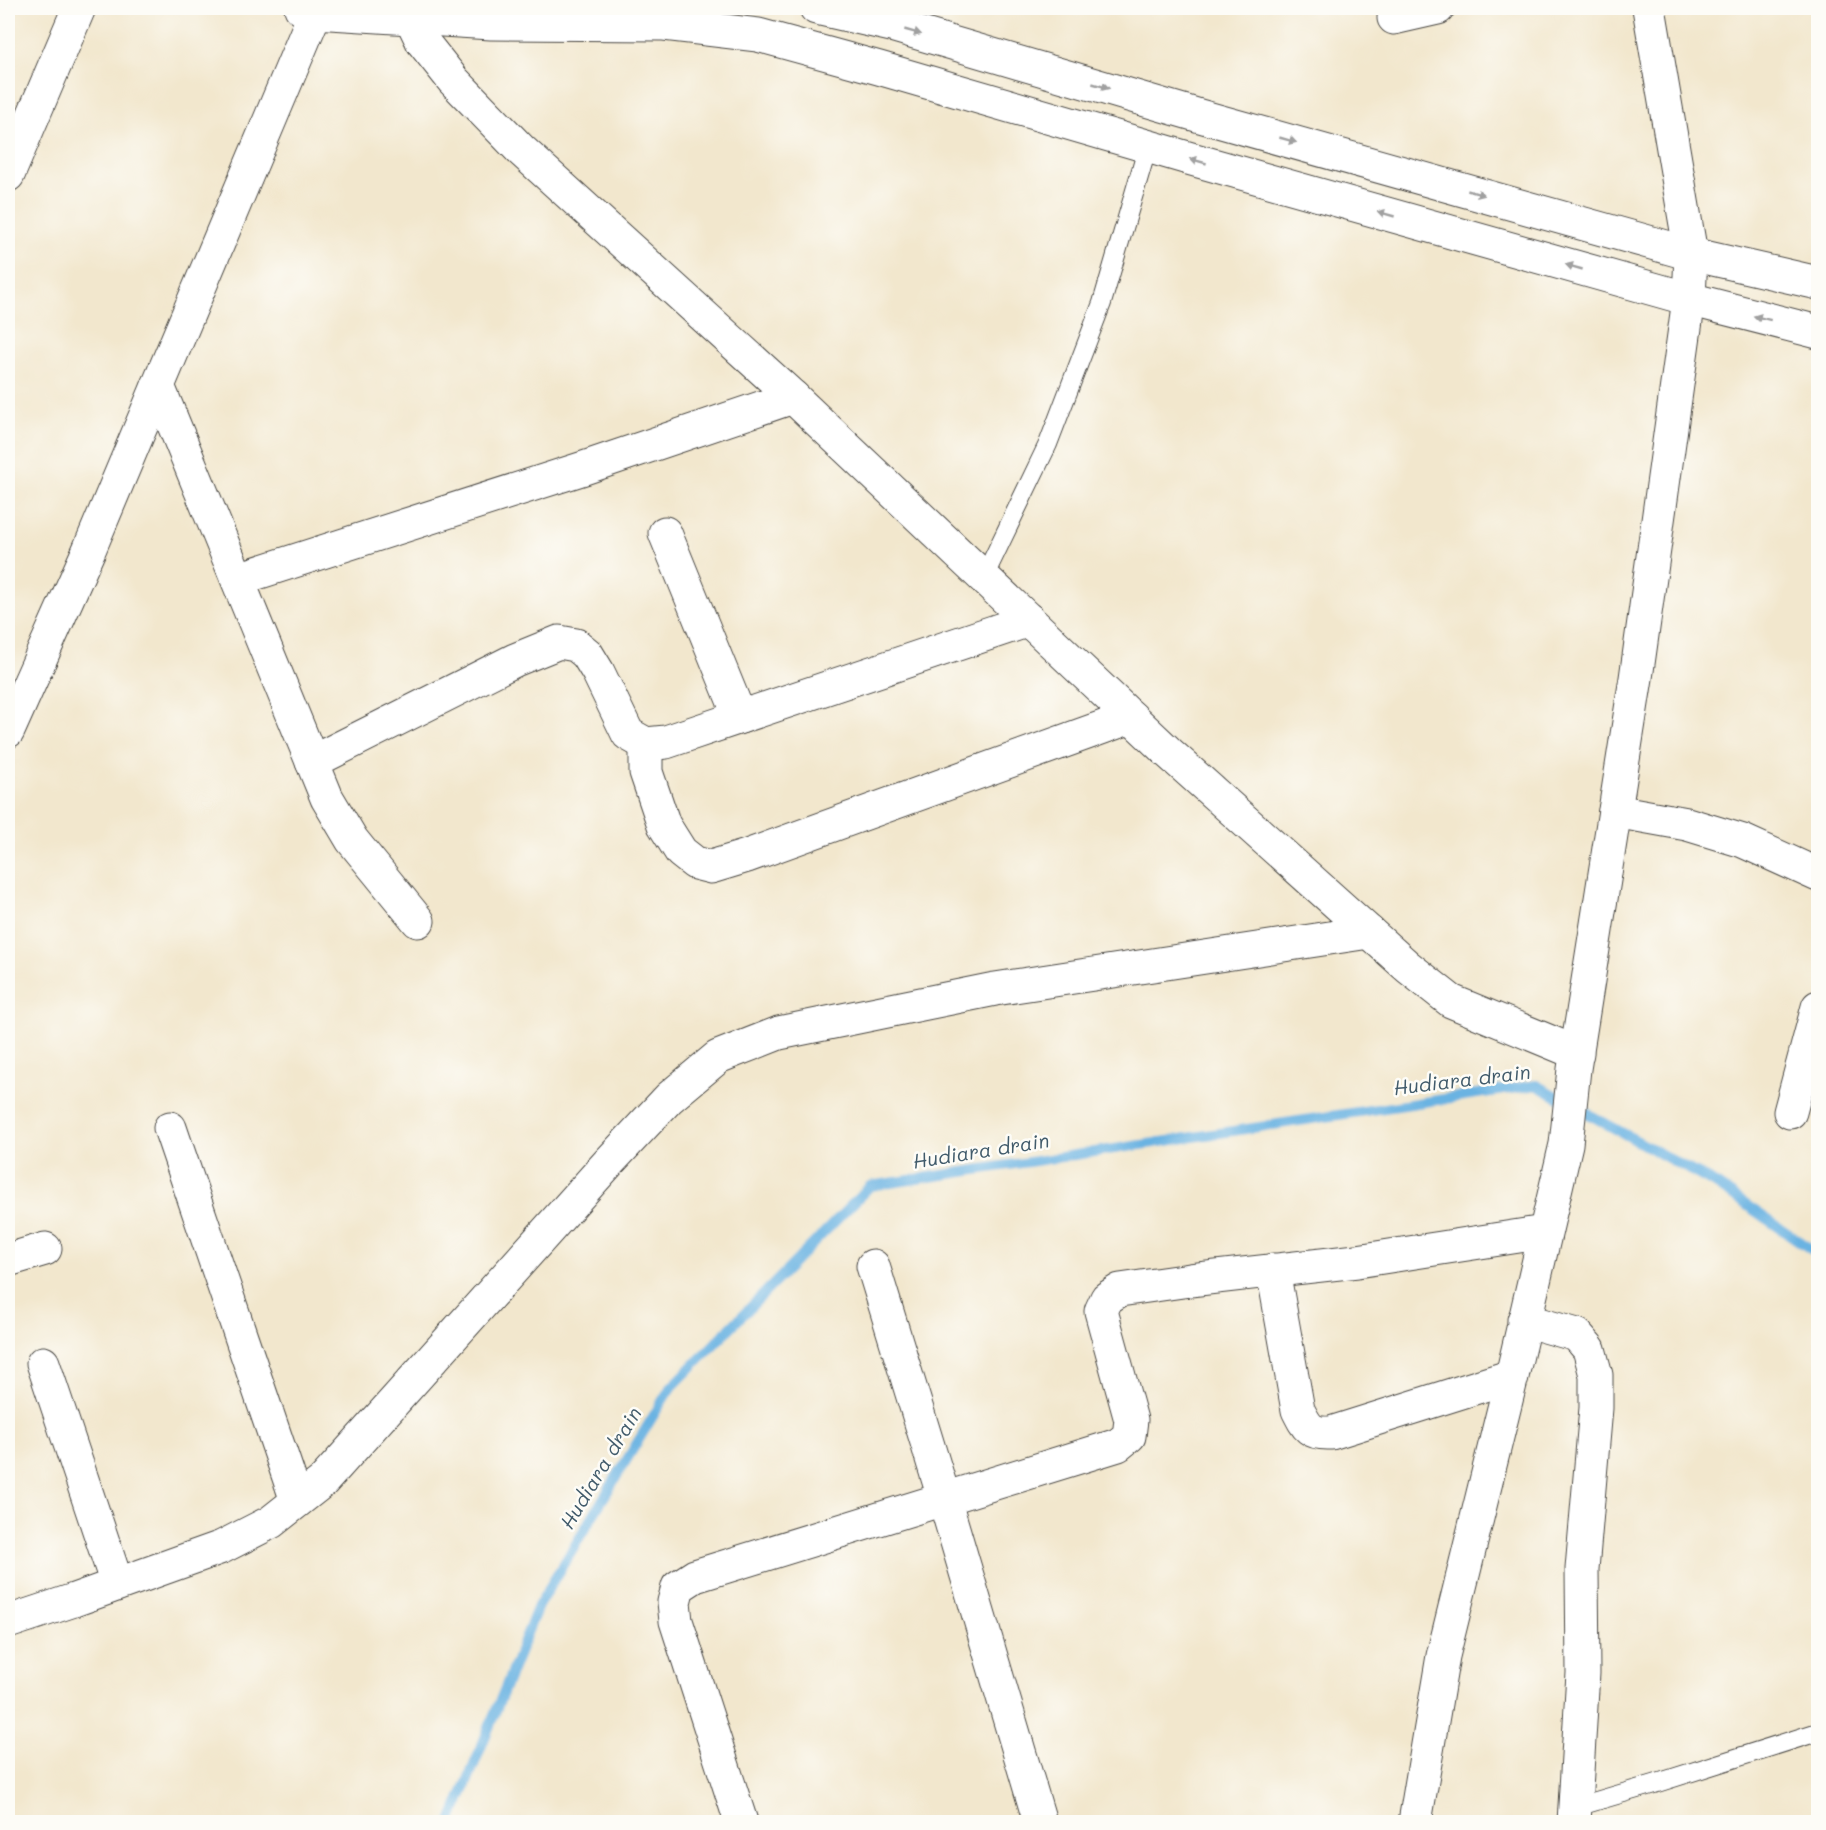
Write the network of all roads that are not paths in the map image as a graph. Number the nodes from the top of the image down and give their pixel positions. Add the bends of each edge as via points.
1 (79, 8) edge
2 (816, 8) edge
3 (1438, 8) edge
4 (1648, 8) edge
5 (311, 9) edge
6 (411, 13) edge
7 (634, 16) edge
8 (1394, 18) dead end
9 (1148, 146) junction
10 (8, 175) edge
11 (1691, 254) junction
12 (1818, 283) edge
13 (1689, 299) junction
14 (1818, 332) edge
15 (158, 386) junction
16 (793, 397) junction
17 (665, 533) dead end
18 (984, 578) junction
19 (238, 579) junction
20 (1029, 620) junction
21 (740, 717) junction
22 (1131, 717) junction
23 (8, 731) edge
24 (646, 744) junction
25 (312, 762) junction
26 (1615, 812) junction
27 (1818, 875) edge
28 (418, 921) dead end
29 (1369, 932) junction
30 (1818, 1007) edge
31 (1576, 1061) junction
32 (1790, 1112) dead end
33 (170, 1128) dead end
34 (1545, 1232) junction
35 (45, 1249) dead end
36 (8, 1260) edge
37 (873, 1266) dead end
38 (1273, 1270) junction
39 (1524, 1320) junction
40 (43, 1363) dead end
41 (1512, 1376) junction
42 (944, 1498) junction
43 (297, 1501) junction
44 (117, 1584) junction
45 (8, 1622) edge
46 (1818, 1732) edge
47 (1575, 1815) edge
48 (741, 1822) edge
49 (1040, 1822) edge
50 (1415, 1822) edge
51 (1423, 1822) edge

1 - 10 street
2 -> 11 street via 891,25
3 - 8 street
4 - 11 street
5 - 6 street
5 - 15 street
6 - 7 street via 491,23
6 - 16 street via 422,41 453,80 521,150
7 - 9 street via 664,24 758,35
13 -> 9 street
9 - 18 lane via 1102,303 1048,444
11 - 12 street
11 - 13 street
14 -> 13 street
13 - 26 street
15 - 19 street
15 - 23 street
16 - 18 street
16 - 19 street
17 - 21 street
18 - 20 street
19 - 25 street
20 - 21 street
20 - 22 street
21 - 24 street via 666,742
22 - 24 street via 711,867 695,863 681,852 664,825 646,772
22 - 29 street
24 - 25 street via 628,734 587,654 576,645 560,642 514,660
25 - 28 street via 327,798 352,840
26 - 27 street via 1687,824 1743,841
26 - 31 street
29 - 31 street via 1450,1001
29 - 43 street via 995,989 779,1033 718,1057 669,1098 323,1481
30 - 32 street
31 - 34 street via 1566,1144
33 - 43 street
34 - 38 street
34 - 39 street
35 - 36 street
37 - 42 street
38 - 41 street via 1298,1410 1317,1434 1331,1433
38 - 42 street via 1120,1290 1107,1298 1101,1311 1131,1420 1130,1436 1118,1445
39 - 41 street
39 - 47 street via 1576,1335 1589,1349 1596,1375 1582,1569 1583,1673
40 - 44 street
41 - 50 street via 1443,1656
42 - 48 street via 695,1576 678,1587 674,1602 676,1621
42 - 49 street
43 - 44 street via 271,1522 222,1547
44 - 45 street
46 - 47 lane via 1654,1784
50 - 51 street

